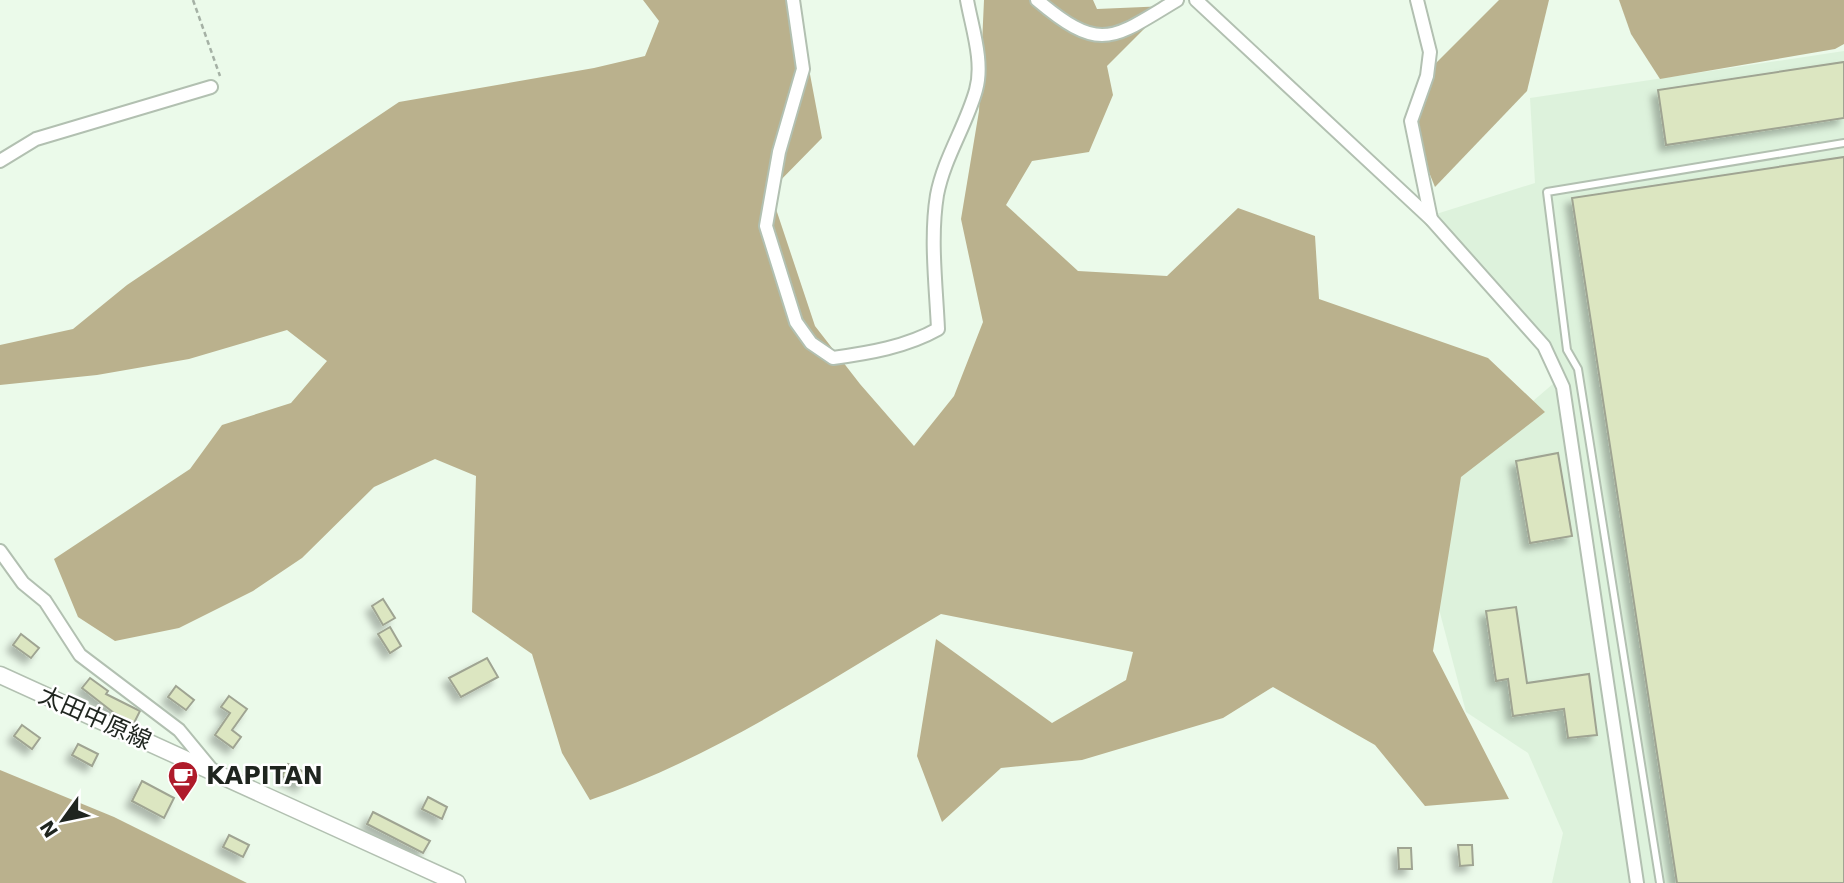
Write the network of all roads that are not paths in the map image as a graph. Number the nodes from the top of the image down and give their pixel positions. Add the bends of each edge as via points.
1 (793, 0) edge
2 (967, 0) edge
3 (1037, 0) edge
4 (1177, 0) edge
5 (1196, 0) edge
6 (1418, 0) edge
7 (211, 87) road end
8 (1844, 144) edge
9 (0, 161) edge
10 (1431, 219) junction
11 (0, 551) edge
12 (0, 675) edge
13 (212, 771) junction
14 (457, 883) edge
15 (1637, 883) edge
16 (1660, 883) edge

1 - 2 street via 803,69 779,152 766,226 796,322 811,343 833,358 921,339 938,328 937,194 977,88 979,66
3 - 4 street via 1093,36 1111,36
5 - 10 street
6 - 10 street via 1430,52 1411,121
7 - 9 street via 36,139
8 - 16 lane via 1547,192 1567,349 1578,369
10 - 15 street via 1544,345 1563,387
11 - 13 street via 23,583 45,601 80,655 179,730
12 - 13 main road, 太田中原線
13 - 14 main road, 太田中原線

